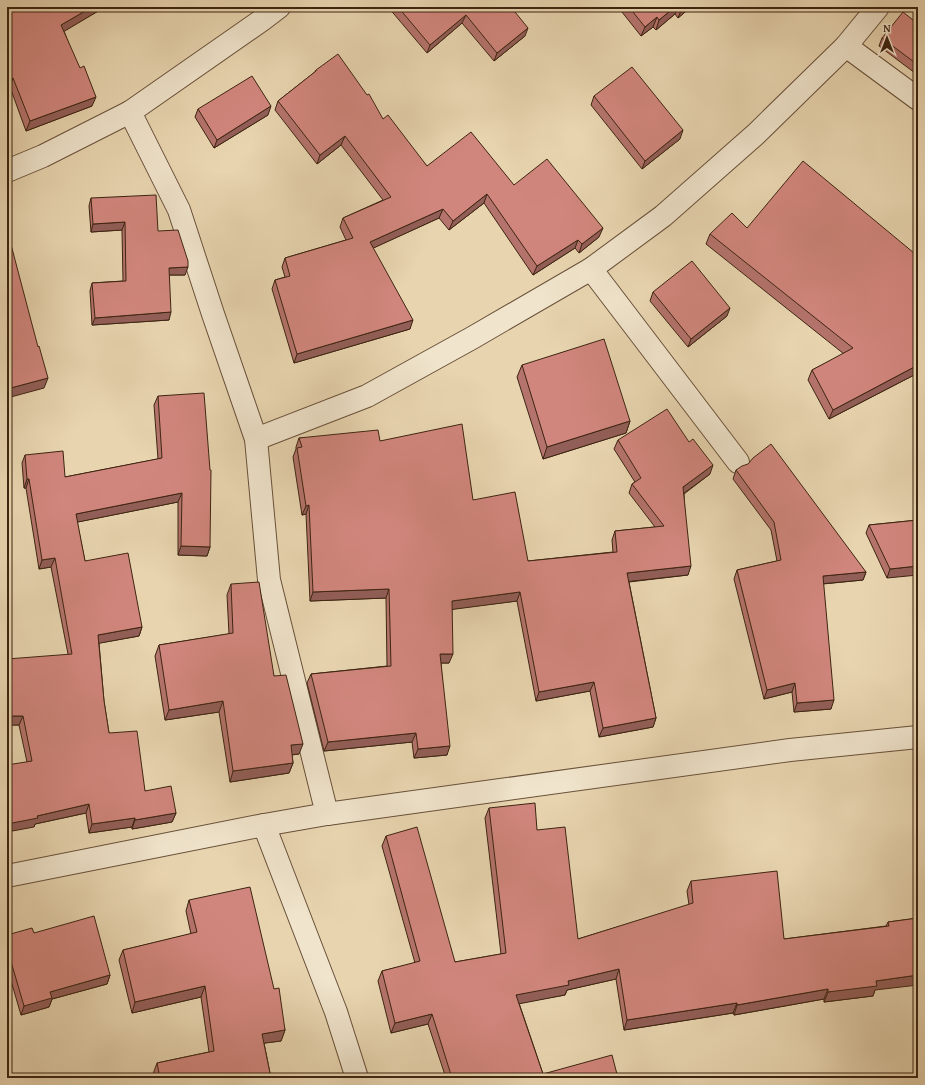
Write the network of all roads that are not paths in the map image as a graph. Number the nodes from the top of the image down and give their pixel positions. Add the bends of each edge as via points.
1 (279, 7) edge
2 (878, 7) edge
3 (846, 46) junction
4 (918, 99) edge
5 (130, 112) junction
6 (7, 171) edge
7 (592, 269) junction
8 (256, 438) junction
9 (738, 462) dead end
10 (918, 737) edge
11 (327, 814) junction
12 (264, 825) junction
13 (7, 876) edge
14 (358, 1078) edge

1 - 5 street
2 - 3 street
3 - 4 street
3 - 7 street via 756,134 663,216
5 - 6 street via 44,156
5 - 8 street via 179,210
7 - 8 street via 367,396
7 - 9 street
8 - 11 street via 270,580
10 - 11 street via 790,750
11 - 12 street
12 - 13 street
12 - 14 street via 336,1012

